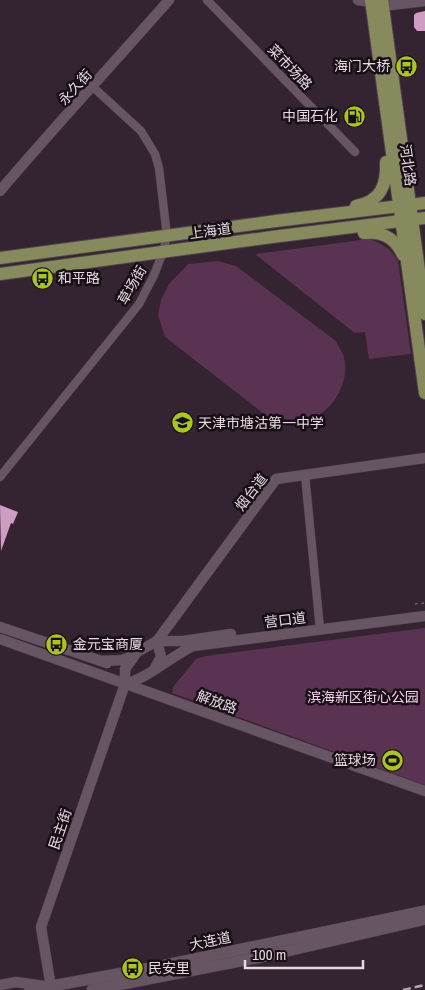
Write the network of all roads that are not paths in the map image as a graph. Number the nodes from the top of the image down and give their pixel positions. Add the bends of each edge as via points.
1 (169, 0) edge
2 (207, 0) edge
3 (425, 0) edge
4 (377, 1) edge
5 (93, 87) junction
6 (388, 132) junction
7 (355, 152) dead end
8 (0, 191) edge
9 (425, 203) edge
10 (425, 207) edge
11 (406, 216) edge
12 (297, 218) junction
13 (425, 225) edge
14 (299, 234) junction
15 (167, 236) junction
16 (416, 246) junction
17 (163, 252) junction
18 (0, 258) edge
19 (409, 271) junction
20 (0, 274) edge
21 (425, 314) edge
22 (425, 393) edge
23 (425, 458) edge
24 (305, 475) junction
25 (0, 477) edge
26 (425, 609) edge
27 (425, 616) edge
28 (320, 626) junction
29 (0, 628) edge
30 (0, 639) edge
31 (157, 641) junction
32 (141, 650) junction
33 (101, 661) junction
34 (125, 669) junction
35 (154, 670) junction
36 (125, 684) junction
37 (425, 791) edge
38 (425, 911) edge
39 (425, 919) edge
40 (0, 985) edge
41 (51, 986) junction
42 (30, 990) edge
43 (92, 990) edge

1 - 5 street, 永久街
2 - 7 street, 菜市场路
3 - 4 street
4 - 6 main road, 河北路
4 - 11 main road, 河北路 via 407,179
5 - 8 street, 永久街
5 - 15 street, 草场街 via 141,131 155,154
6 - 11 main road, 河北路
6 - 12 main road via 385,184 374,198 360,205
9 - 11 main road, 上海道
10 - 11 main road
11 - 12 main road, 上海道 via 370,209
11 - 14 main road, 上海道 via 370,225
11 - 16 main road, 河北路
11 - 19 main road, 河北路
12 - 15 main road, 上海道
13 - 16 main road via 418,233
14 - 17 main road, 上海道
14 - 19 main road via 384,234 399,246
15 - 17 street, 草场街
15 - 18 main road, 上海道
16 - 21 main road, 河北路
17 - 20 main road, 上海道
17 - 25 street, 草场街 via 139,304
19 - 22 main road, 河北路
23 - 24 street, 烟台道
24 - 28 street
24 - 31 street, 烟台道 via 276,479
26 - 28 street, 营口道
27 - 28 street, 营口道
28 - 31 street, 营口道
28 - 35 street, 营口道 via 193,646
29 - 33 street
30 - 36 street, 解放路
31 - 32 street
31 - 35 street via 161,657
32 - 33 street via 123,660
32 - 34 street
33 - 34 street
34 - 36 street, 民主街
35 - 36 street, 营口道
36 - 37 street, 解放路
36 - 41 street, 民主街 via 41,927
38 - 41 main road, 大连道
39 - 43 main road, 大连道
40 - 41 street via 16,982
41 - 42 main road, 大连道

